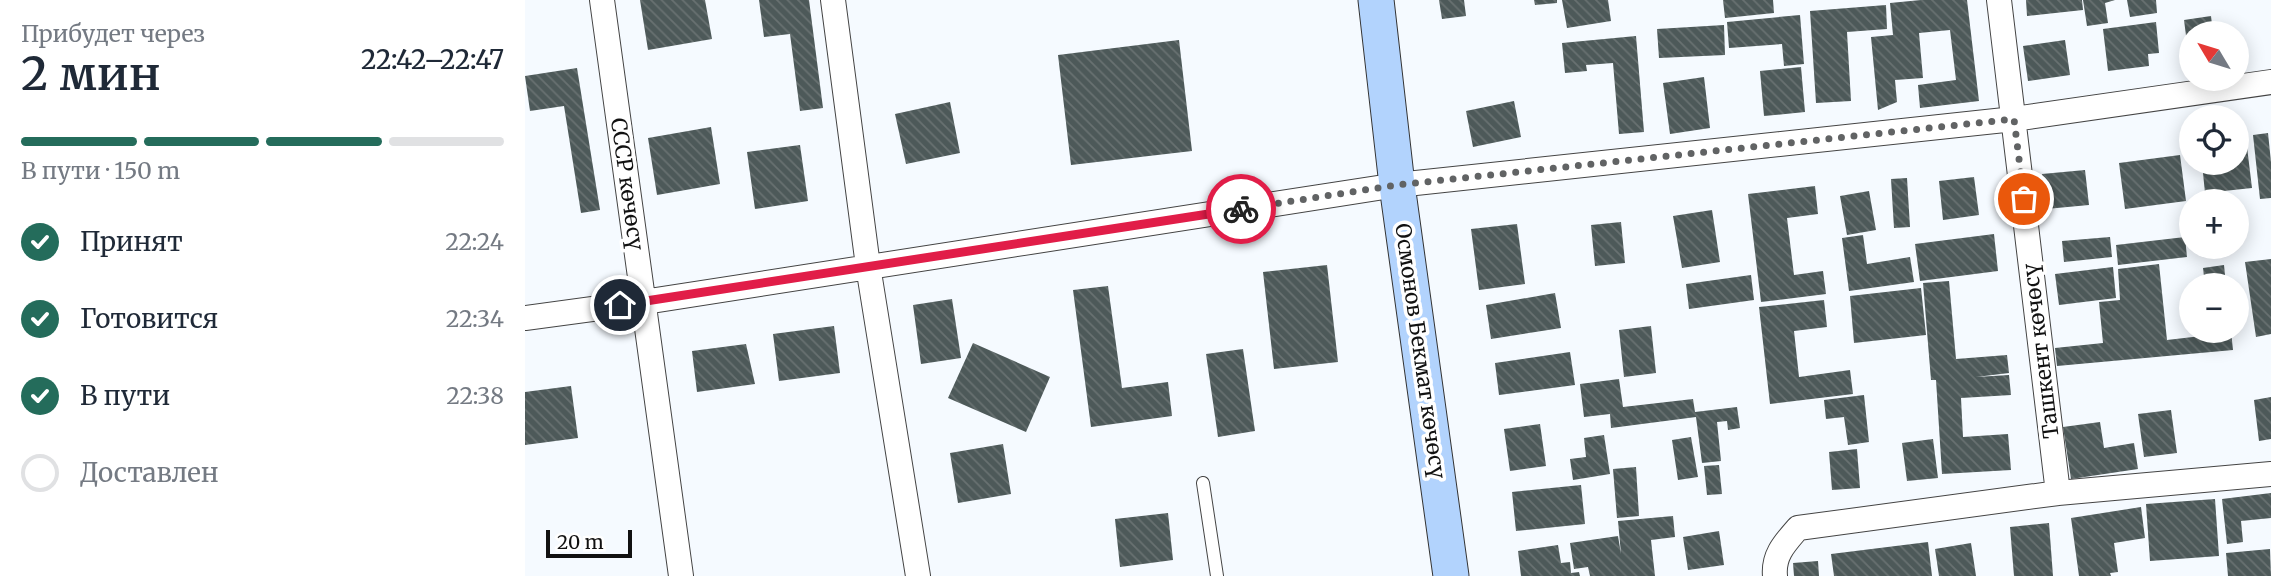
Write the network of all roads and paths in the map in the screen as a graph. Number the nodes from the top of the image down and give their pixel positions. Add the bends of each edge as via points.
1 (602, 0) edge
2 (832, 0) edge
3 (1376, 0) edge
4 (1999, 0) edge
5 (2271, 82) edge
6 (2014, 119) junction
7 (1397, 185) junction
8 (868, 266) junction
9 (644, 302) junction
10 (525, 318) edge
11 (2271, 474) edge
12 (1203, 484) dead end
13 (2058, 493) junction
14 (681, 576) edge
15 (918, 576) edge
16 (1217, 576) edge
17 (1451, 576) edge
18 (1775, 576) edge

1 - 9 street, СССР көчөсү
2 - 8 street
3 - 7 main road, Осмонов Бекмат көчөсү
4 - 6 street, Ташкент көчөсү
5 - 6 street
6 - 7 street
6 - 13 street, Ташкент көчөсү
7 - 8 street
7 - 17 main road, Осмонов Бекмат көчөсү
8 - 9 street
8 - 15 street
9 - 10 street
9 - 14 street, СССР көчөсү
11 - 13 street
12 - 16 lane
13 - 18 street via 1798,528 1783,545 1774,564

